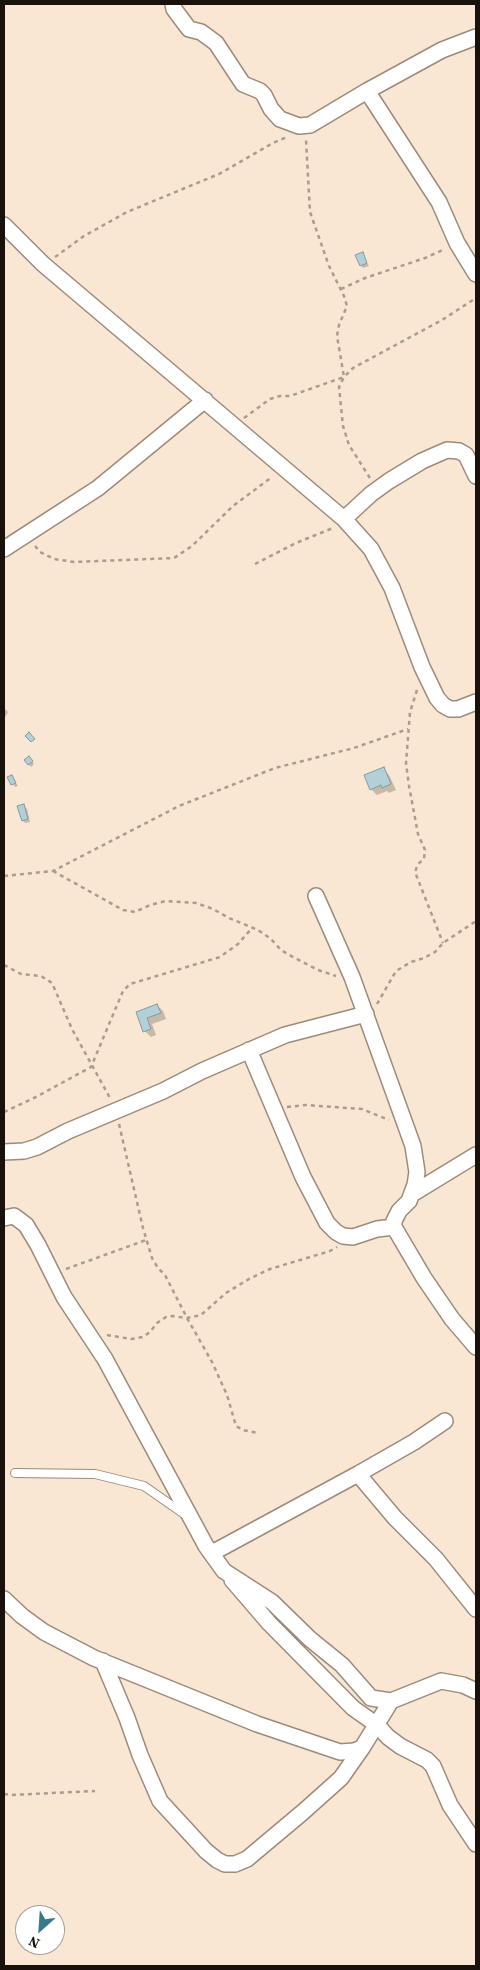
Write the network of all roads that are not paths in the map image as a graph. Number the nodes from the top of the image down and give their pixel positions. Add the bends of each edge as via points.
1 (173, 4) edge
2 (476, 36) edge
3 (368, 91) junction
4 (4, 225) edge
5 (476, 274) edge
6 (205, 400) junction
7 (476, 476) edge
8 (344, 520) junction
9 (4, 549) edge
10 (476, 702) edge
11 (316, 896) dead end
12 (367, 1016) junction
13 (249, 1050) junction
14 (4, 1152) edge
15 (476, 1156) edge
16 (412, 1194) junction
17 (4, 1218) edge
18 (394, 1227) junction
19 (476, 1347) edge
20 (445, 1421) dead end
21 (15, 1472) dead end
22 (358, 1474) junction
23 (192, 1520) junction
24 (212, 1553) junction
25 (230, 1576) junction
26 (4, 1599) edge
27 (476, 1610) edge
28 (103, 1661) junction
29 (476, 1691) edge
30 (391, 1701) junction
31 (377, 1725) junction
32 (362, 1748) junction
33 (476, 1844) edge

1 - 3 street via 189,29 201,32 216,43 243,84 260,91 280,119 302,126
2 - 3 street via 442,50
3 - 5 street via 439,202 457,243
4 - 6 street via 43,264
6 - 8 street
6 - 9 street via 98,488
7 - 8 street via 466,455 447,450 371,494
8 - 10 street via 371,549 392,588 437,698 443,705 458,709
11 - 12 street
12 - 13 street via 285,1035
12 - 16 street via 413,1146 417,1172
13 - 14 street via 37,1147
13 - 18 street via 303,1177 327,1223 336,1232 353,1237
15 - 16 street
16 - 18 street via 399,1211
17 - 23 street via 14,1216 26,1225 64,1297 105,1359
18 - 19 street via 452,1319
20 - 22 street
21 - 23 lane via 94,1474 144,1486
22 - 24 street
22 - 27 street via 436,1559
23 - 24 street
24 - 25 street
25 - 30 street via 272,1602 342,1666 371,1698
25 - 31 street via 328,1684
26 - 28 street via 44,1632
28 - 32 street via 309,1743 340,1752
28 - 32 street via 160,1801 206,1851 225,1864 247,1859 303,1812 341,1778
29 - 30 street via 441,1681
30 - 31 street
31 - 32 street
31 - 33 street via 400,1746 433,1766 450,1805

